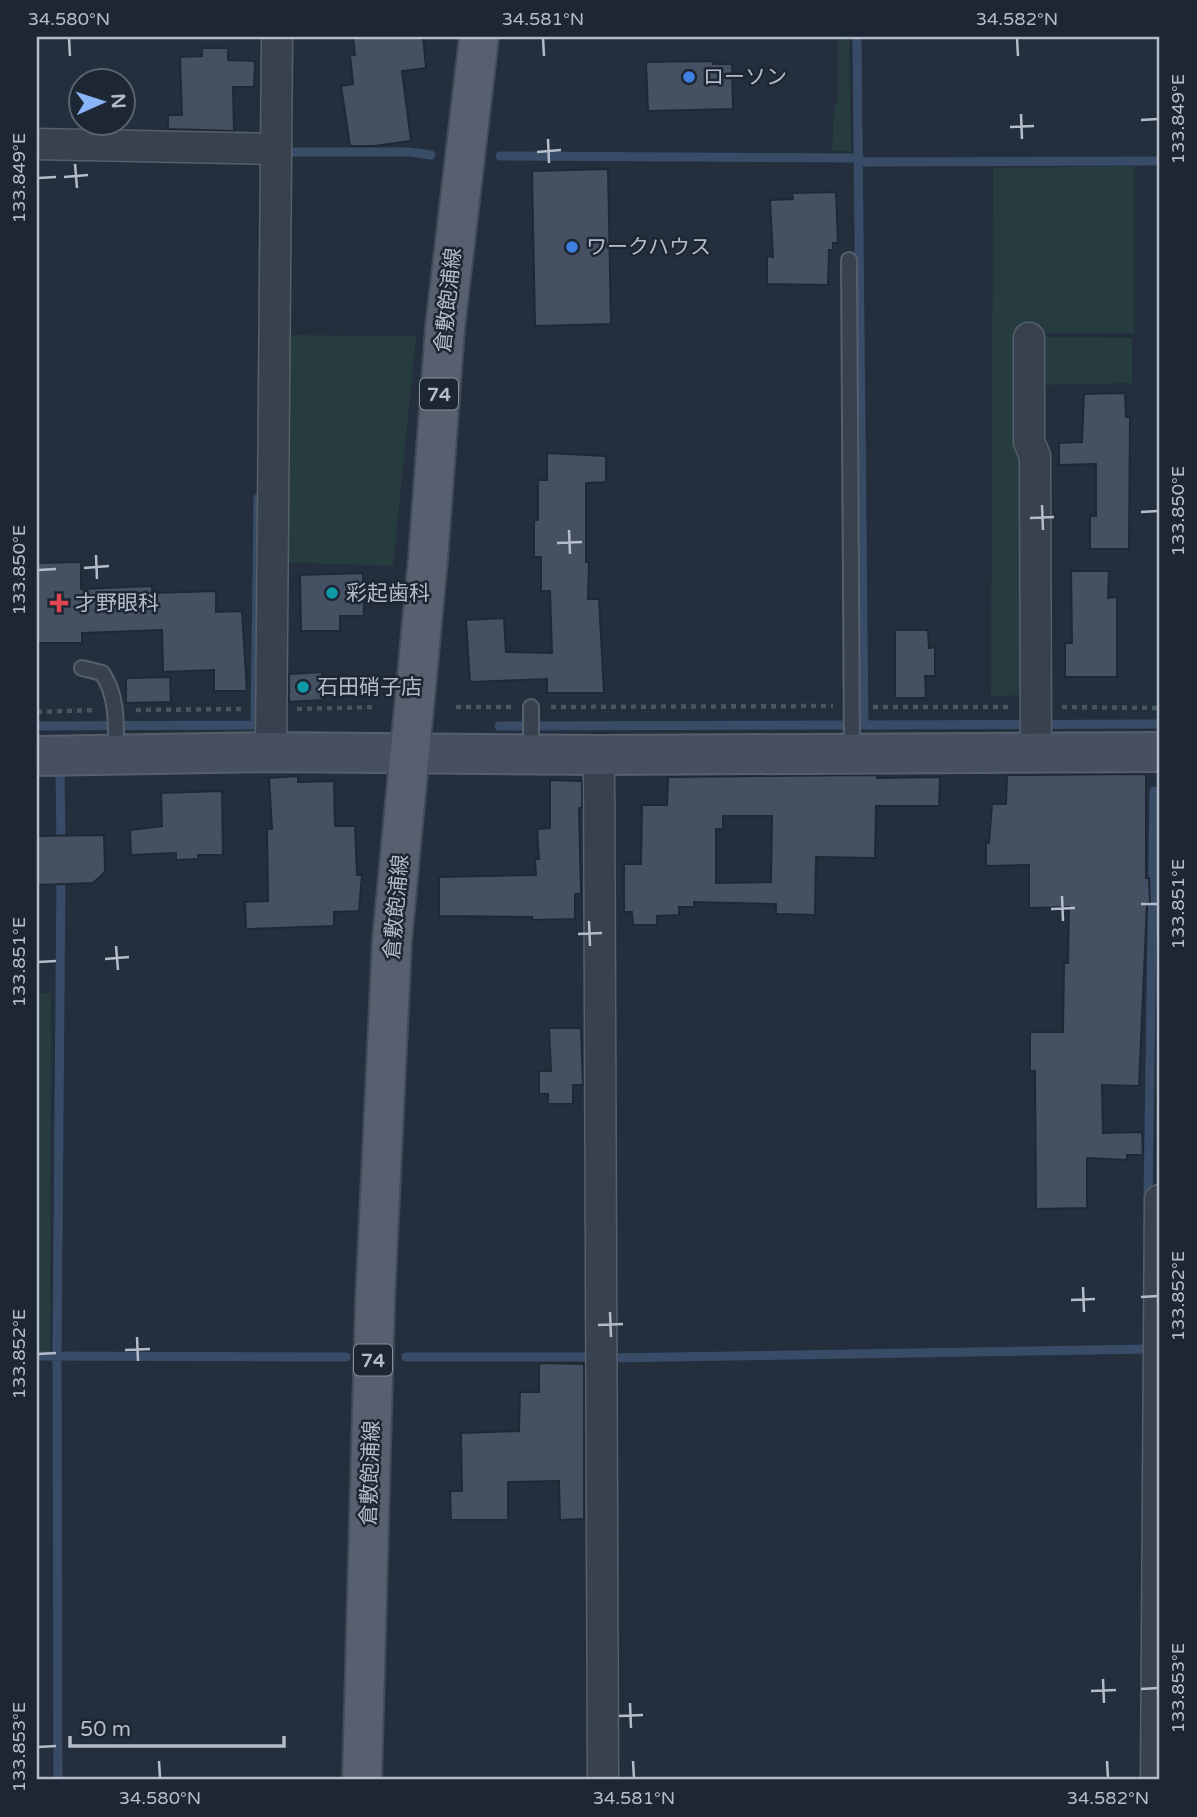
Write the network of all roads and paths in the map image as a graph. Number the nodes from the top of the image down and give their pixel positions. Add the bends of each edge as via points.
1 (277, 37) edge
2 (479, 37) edge
3 (37, 144) edge
4 (275, 149) junction
5 (849, 260) dead end
6 (1029, 338) dead end
7 (82, 668) dead end
8 (377, 707) dead end
9 (456, 707) dead end
10 (531, 710) junction
11 (851, 711) junction
12 (37, 712) edge
13 (115, 712) junction
14 (267, 724) junction
15 (1035, 733) junction
16 (531, 745) junction
17 (852, 745) junction
18 (116, 748) junction
19 (1160, 752) edge
20 (409, 753) junction
21 (598, 755) junction
22 (37, 756) edge
23 (1160, 1200) edge
24 (362, 1780) edge
25 (603, 1780) edge
26 (1156, 1780) edge

1 - 4 street
2 - 20 main road, 倉敷飽浦線 / 74 via 444,341
3 - 4 street
4 - 14 street
5 - 11 lane
6 - 15 street via 1029,442 1035,456
7 - 13 lane via 102,673 108,681
8 - 14 path
9 - 10 path
10 - 11 path
10 - 16 lane
11 - 17 lane
12 - 13 path
13 - 14 path
13 - 18 lane
14 - 18 street
14 - 20 street
15 - 17 street
15 - 19 street
16 - 20 street
16 - 21 street
17 - 21 street
18 - 22 street
20 - 24 main road, 倉敷飽浦線 / 74 via 393,940 375,1302
21 - 25 street
23 - 26 street

